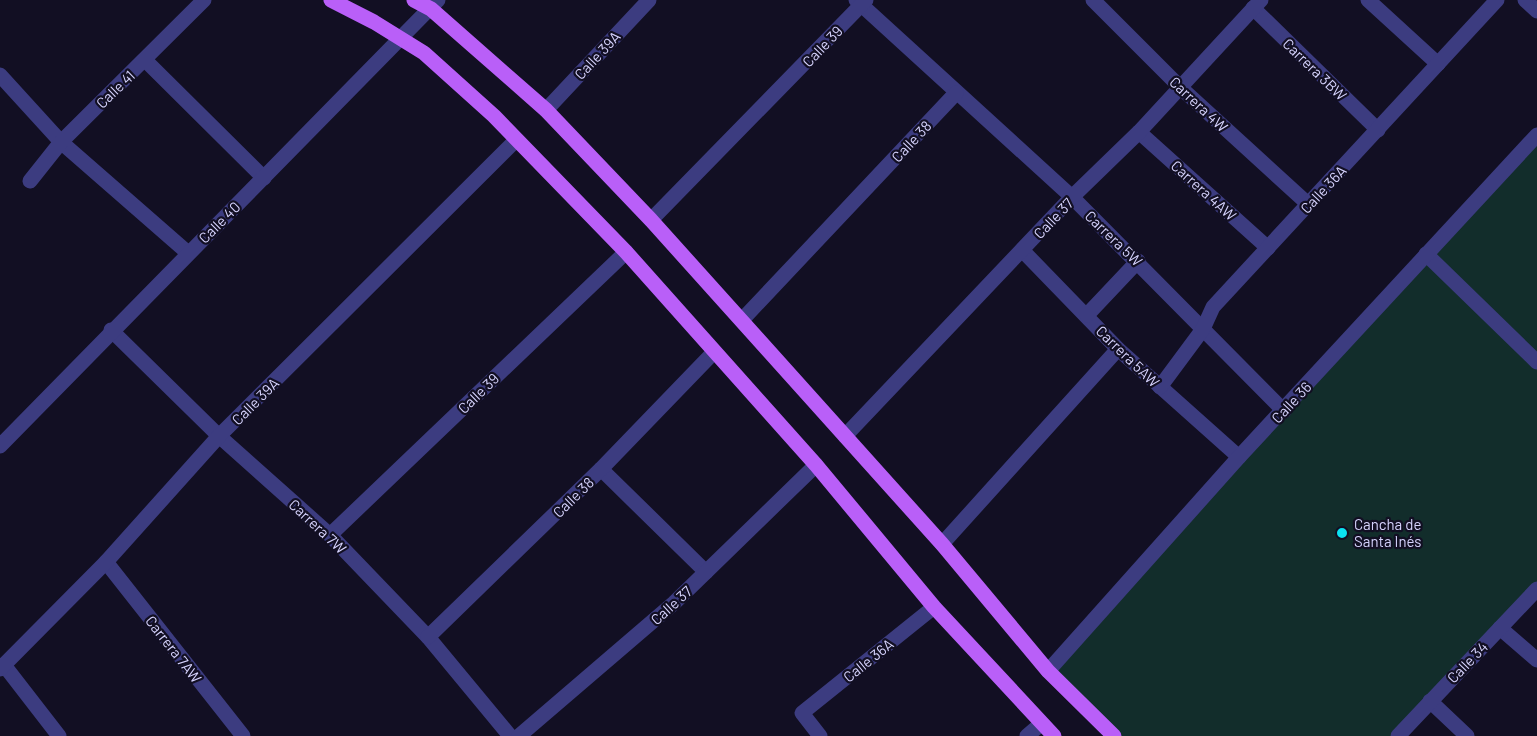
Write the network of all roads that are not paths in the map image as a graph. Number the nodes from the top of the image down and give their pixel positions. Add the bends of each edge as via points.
1 (204, 0) edge
2 (331, 0) edge
3 (414, 0) edge
4 (649, 0) edge
5 (1368, 0) edge
6 (1497, 0) edge
7 (1525, 0) edge
8 (1095, 1) edge
9 (861, 2) edge
10 (434, 4) edge
11 (1257, 4) edge
12 (1537, 11) edge
13 (402, 39) junction
14 (145, 60) junction
15 (1438, 64) junction
16 (0, 75) edge
17 (1181, 88) junction
18 (956, 93) junction
19 (546, 110) junction
20 (1378, 130) junction
21 (1139, 132) junction
22 (1537, 135) edge
23 (516, 140) junction
24 (61, 142) junction
25 (264, 177) junction
26 (30, 181) dead end
27 (1072, 197) junction
28 (1308, 204) junction
29 (651, 220) junction
30 (1268, 248) junction
31 (1022, 250) junction
32 (626, 252) junction
33 (188, 253) junction
34 (1426, 254) junction
35 (1138, 261) junction
36 (1087, 315) junction
37 (742, 320) junction
38 (1203, 329) junction
39 (111, 330) junction
40 (1118, 349) junction
41 (714, 352) junction
42 (1537, 362) edge
43 (1160, 387) junction
44 (1284, 411) junction
45 (219, 436) junction
46 (845, 436) junction
47 (0, 446) edge
48 (1239, 457) junction
49 (816, 465) junction
50 (601, 469) junction
51 (330, 535) junction
52 (942, 544) junction
53 (106, 562) junction
54 (706, 572) junction
55 (1537, 590) edge
56 (934, 607) junction
57 (1500, 628) junction
58 (428, 637) junction
59 (1537, 660) edge
60 (2, 667) edge
61 (1048, 671) junction
62 (1430, 701) junction
63 (1041, 724) junction
64 (59, 736) edge
65 (243, 736) edge
66 (510, 736) edge
67 (519, 736) edge
68 (820, 736) edge
69 (1027, 736) edge
70 (1054, 736) edge
71 (1114, 736) edge
72 (1398, 736) edge
73 (1467, 736) edge

1 - 14 street, Calle 41
2 - 13 main road
3 - 10 main road
4 - 19 street, Calle 39A
5 - 15 street
6 - 15 street, Calle 36A
7 - 12 street
8 - 17 street, Carrera 4W
9 - 18 street, Carrera 5W
9 - 29 street, Calle 39
10 - 13 street, Calle 40
10 - 19 main road
11 - 17 street, Calle 37
11 - 20 street, Carrera 3BW
13 - 23 main road via 424,53
13 - 25 street, Calle 40
14 - 24 street, Calle 41
14 - 25 street
15 - 20 street, Calle 36A
16 - 24 street
17 - 21 street, Calle 37
17 - 28 street, Carrera 4W
18 - 27 street, Carrera 5W
18 - 37 street, Calle 38
19 - 29 main road
20 - 28 street, Calle 36A
21 - 27 street, Calle 37
21 - 30 street, Carrera 4AW
22 - 34 street, Calle 36
23 - 32 main road
23 - 45 street, Calle 39A
24 - 26 street, Calle 41
24 - 33 street
25 - 33 street, Calle 40
27 - 31 street, Calle 37
27 - 35 street, Carrera 5W
28 - 30 street, Calle 36A
29 - 37 main road
30 - 38 street, Calle 36A via 1213,308
31 - 36 street, Carrera 5AW
31 - 46 street, Calle 37
32 - 41 main road
32 - 51 street, Calle 39
33 - 39 street, Calle 40
34 - 42 street
34 - 44 street, Calle 36
35 - 36 street
35 - 38 street, Carrera 5W
36 - 40 street, Carrera 5AW
37 - 46 main road
38 - 43 street, Calle 36A
38 - 44 street, Carrera 5W
39 - 45 street, Carrera 7W
39 - 47 street, Calle 40
40 - 43 street, Carrera 5AW
40 - 52 street
41 - 49 main road
41 - 50 street, Calle 38
43 - 48 street, Carrera 5AW
44 - 48 street, Calle 36
45 - 51 street, Carrera 7W
45 - 53 street, Calle 39A
46 - 52 main road
48 - 61 street, Calle 36
49 - 54 street, Calle 37
49 - 56 main road
50 - 54 street
50 - 58 street, Calle 38
51 - 58 street, Carrera 7W
52 - 61 main road
53 - 60 street, Calle 39A
53 - 65 street, Carrera 7AW
54 - 67 street, Calle 37
55 - 57 street, Calle 34
56 - 63 main road
56 - 68 street, Calle 36A via 802,713
57 - 59 street
57 - 62 street, Calle 34
58 - 66 street, Carrera 7W
60 - 64 street
61 - 71 main road
62 - 72 street, Calle 34
62 - 73 street
63 - 69 street
63 - 70 main road

